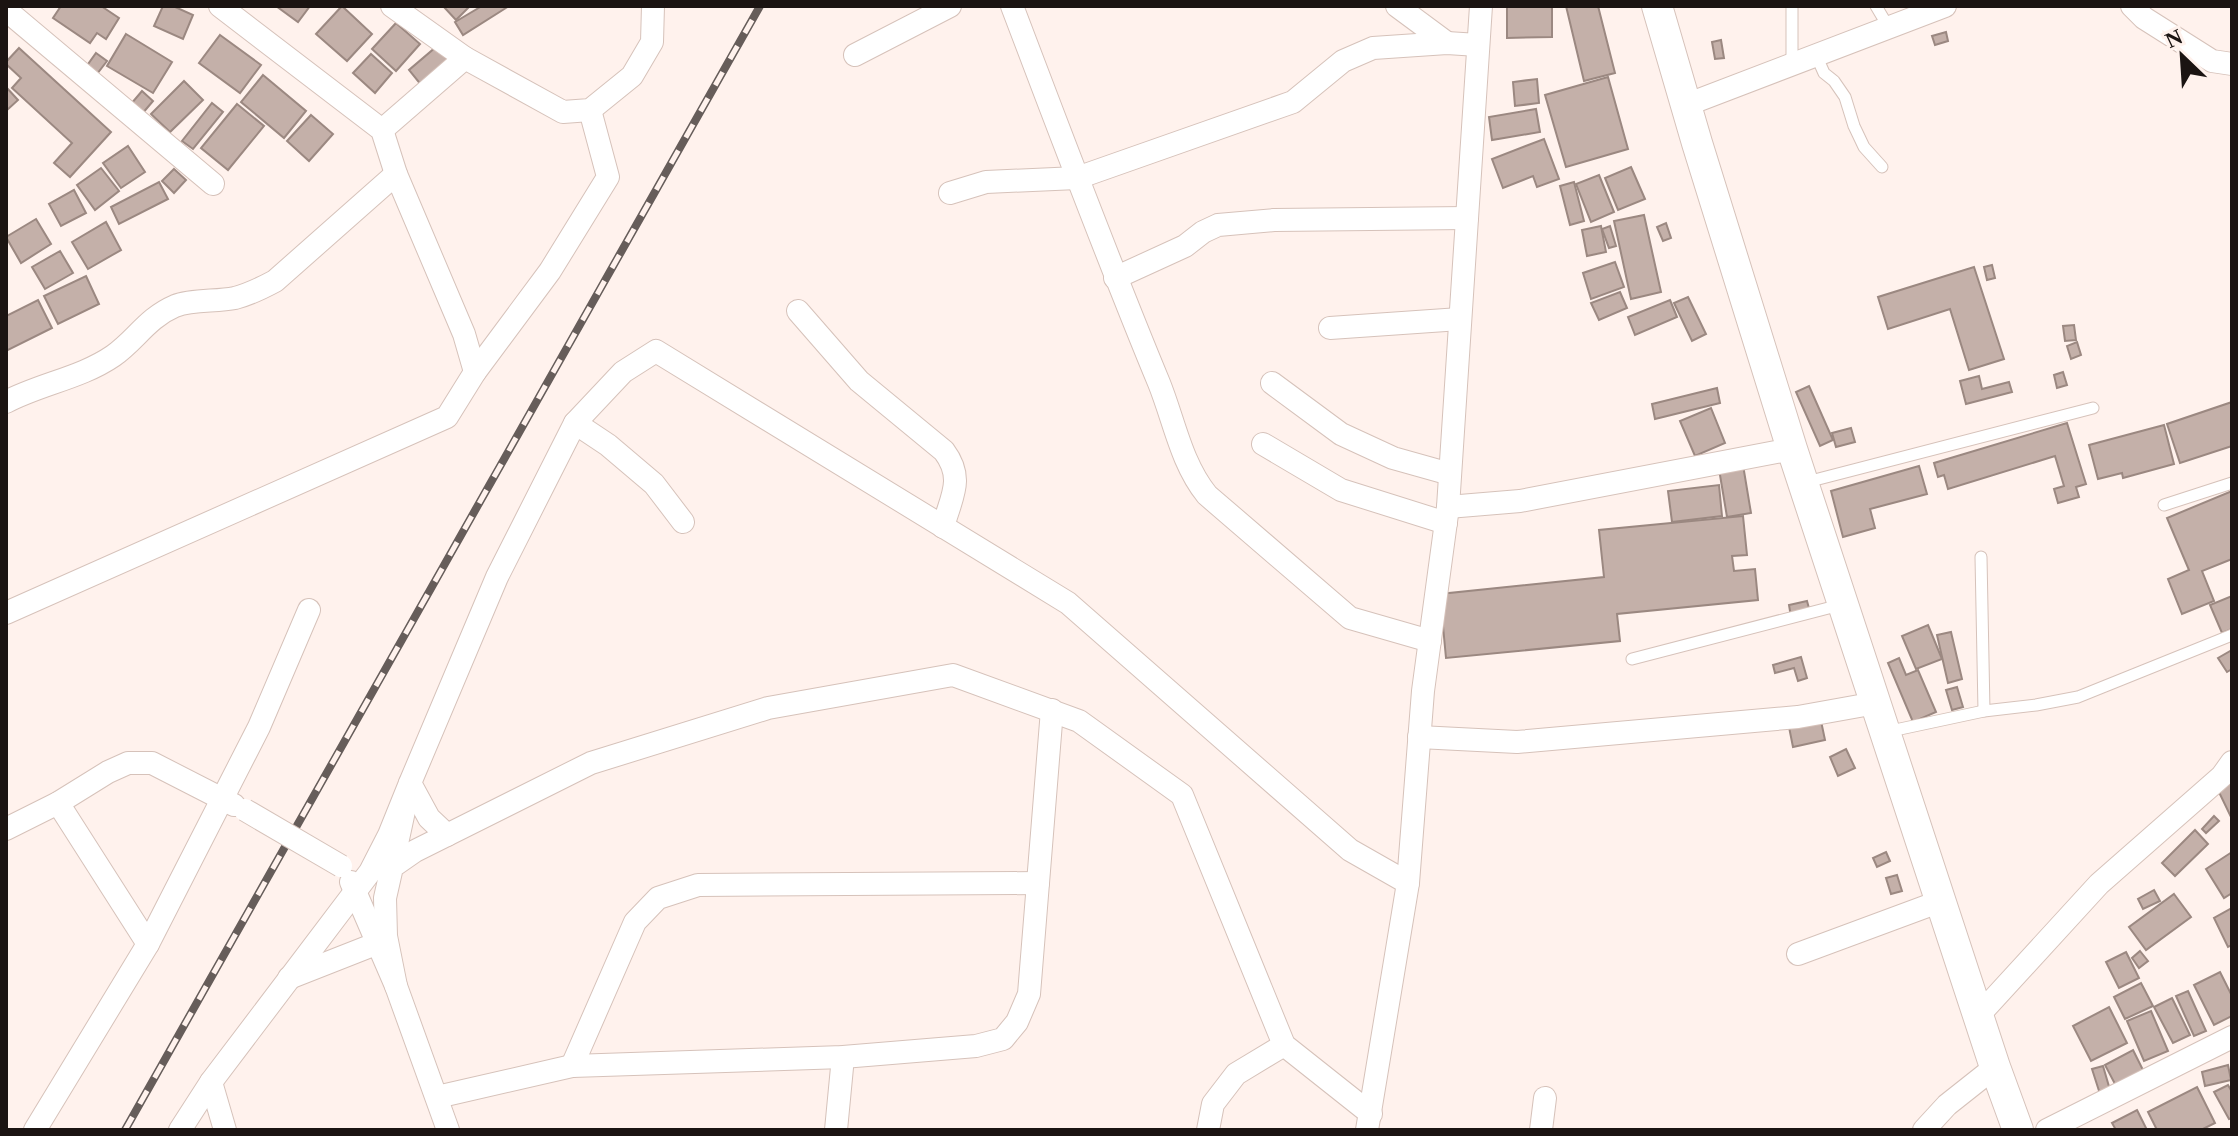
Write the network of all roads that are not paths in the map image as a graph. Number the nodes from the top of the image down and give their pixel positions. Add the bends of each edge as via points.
1 (220, 6) edge
2 (392, 6) edge
3 (653, 6) edge
4 (950, 6) edge
5 (1012, 6) edge
6 (1397, 6) edge
7 (1481, 6) edge
8 (1657, 6) edge
9 (1792, 6) edge
10 (1876, 6) edge
11 (2132, 6) edge
12 (1933, 8) edge
13 (6, 10) edge
14 (1889, 28) junction
15 (1447, 43) junction
16 (1478, 45) junction
17 (855, 55) dead end
18 (1816, 55) junction
19 (465, 58) junction
20 (2232, 64) edge
21 (1792, 65) junction
22 (1686, 105) junction
23 (590, 110) junction
24 (382, 130) junction
25 (1882, 167) dead end
26 (396, 174) junction
27 (1077, 178) junction
28 (213, 184) dead end
29 (950, 193) dead end
30 (1467, 218) junction
31 (1115, 278) junction
32 (798, 311) dead end
33 (1460, 319) junction
34 (1330, 328) dead end
35 (475, 372) junction
36 (1272, 383) dead end
37 (8, 395) edge
38 (2093, 408) dead end
39 (575, 423) junction
40 (1263, 444) dead end
41 (1792, 449) junction
42 (1450, 474) junction
43 (1803, 483) junction
44 (2232, 483) edge
45 (2164, 505) dead end
46 (1447, 515) junction
47 (683, 522) dead end
48 (943, 527) junction
49 (1981, 557) dead end
50 (1843, 604) junction
51 (309, 610) dead end
52 (6, 613) edge
53 (2232, 635) edge
54 (1430, 641) junction
55 (1632, 659) dead end
56 (1876, 703) junction
57 (1052, 710) junction
58 (1984, 711) junction
59 (1886, 733) junction
60 (1419, 737) junction
61 (2232, 762) edge
62 (410, 783) junction
63 (222, 800) junction
64 (58, 803) junction
65 (6, 829) edge
66 (447, 835) junction
67 (392, 867) junction
68 (1038, 883) junction
69 (1408, 883) junction
70 (355, 892) junction
71 (1941, 901) junction
72 (378, 943) junction
73 (148, 944) junction
74 (1798, 954) dead end
75 (288, 978) junction
76 (396, 986) junction
77 (1979, 1015) junction
78 (2232, 1037) edge
79 (1284, 1045) junction
80 (843, 1057) junction
81 (572, 1066) junction
82 (1995, 1067) junction
83 (211, 1082) junction
84 (437, 1097) junction
85 (1545, 1098) dead end
86 (1369, 1122) edge
87 (35, 1130) edge
88 (180, 1130) edge
89 (225, 1130) edge
90 (448, 1130) edge
91 (836, 1130) edge
92 (1208, 1130) edge
93 (1541, 1130) edge
94 (1924, 1130) edge
95 (2018, 1130) edge
96 (2047, 1130) edge

1 - 24 street
2 - 19 street
3 - 23 street via 652,42 632,76
4 - 17 street
5 - 27 street
6 - 15 street
7 - 16 street
8 - 22 main road
9 - 21 lane
10 - 14 lane
11 - 20 street via 2212,61
12 - 14 street
13 - 28 street
14 - 18 street
15 - 16 street
15 - 27 street via 1373,48 1343,61 1293,102
16 - 30 street
18 - 21 street
18 - 25 lane via 1845,97 1864,147
19 - 23 street via 563,112
19 - 24 street
21 - 22 street
22 - 41 main road
23 - 35 street via 608,177 550,271
24 - 26 street
26 - 35 street
26 - 37 street via 275,281 235,298 177,305 84,371
27 - 29 street via 986,182
27 - 31 street
30 - 31 street via 1218,225
30 - 33 street
31 - 54 street via 1190,469 1207,495 1350,618
32 - 48 street via 859,381 954,464 956,479
33 - 34 street
33 - 42 street
35 - 52 street via 447,417
36 - 42 street via 1341,434 1393,458
38 - 43 lane
39 - 47 street via 654,484
39 - 48 street via 623,372 656,351
39 - 62 street via 497,577
40 - 46 street via 1341,490
41 - 43 main road
41 - 46 street
42 - 46 street
43 - 50 main road
44 - 45 lane
46 - 54 street
48 - 69 street via 1068,603 1350,850
49 - 58 lane
50 - 55 lane
50 - 56 main road
51 - 63 street
53 - 58 lane via 2078,697
54 - 60 street
56 - 59 main road
56 - 60 street via 1798,717 1517,742
57 - 66 street via 953,675 768,708 591,763
57 - 68 street
57 - 79 street via 1079,721 1182,795
58 - 59 lane
59 - 71 main road
60 - 69 street
61 - 77 street via 2099,884
62 - 66 street via 429,818
62 - 67 street
62 - 70 street via 389,835
63 - 64 street via 152,763 128,763
63 - 70 street, bridge via 341,866
63 - 73 street
64 - 65 street
64 - 73 street
66 - 67 street
67 - 76 street via 385,898 386,936
68 - 80 street via 1029,994 1003,1039
68 - 81 street via 698,885 658,898 635,922
69 - 86 street
70 - 72 street
70 - 75 street
71 - 74 street
71 - 77 main road
72 - 75 street
72 - 76 street
73 - 87 street
75 - 83 street
76 - 84 street
77 - 82 main road
78 - 96 street
79 - 86 street
79 - 92 street via 1236,1074 1213,1104
80 - 81 street
80 - 91 street
81 - 84 street
82 - 94 street
82 - 95 main road
83 - 88 street
83 - 89 street
84 - 90 street
85 - 93 street

